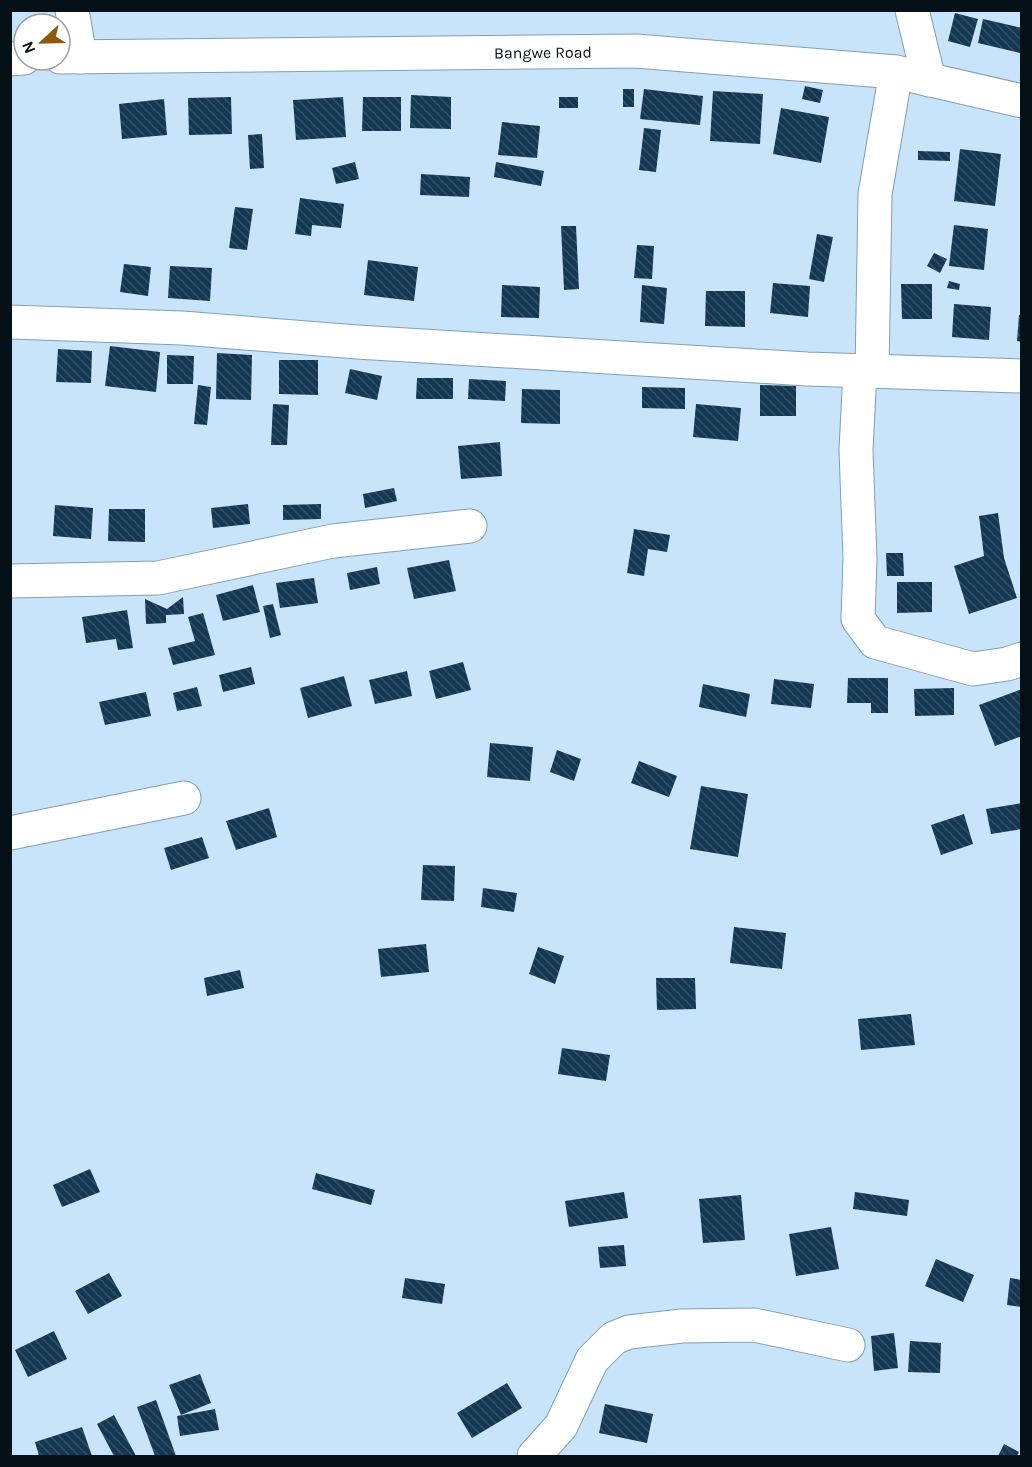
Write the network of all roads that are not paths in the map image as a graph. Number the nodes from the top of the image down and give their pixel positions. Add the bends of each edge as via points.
1 (912, 10) edge
2 (72, 57) edge
3 (896, 72) junction
4 (929, 80) junction
5 (1022, 101) edge
6 (10, 322) edge
7 (866, 372) junction
8 (1022, 376) edge
9 (470, 526) dead end
10 (10, 581) edge
11 (1022, 659) edge
12 (184, 798) dead end
13 (10, 833) edge
14 (848, 1345) dead end
15 (534, 1456) edge

1 - 4 street
2 - 3 street, Bangwe Road via 636,51
3 - 4 street, Bangwe Road
3 - 7 street via 875,195
4 - 5 street, Bangwe Road
6 - 7 street via 182,328
7 - 8 street
7 - 11 street via 856,450 858,620 875,642 963,667 974,669
9 - 10 street via 333,541 158,578
12 - 13 street
14 - 15 street via 754,1325 682,1326 629,1332 614,1338 592,1360 561,1426

